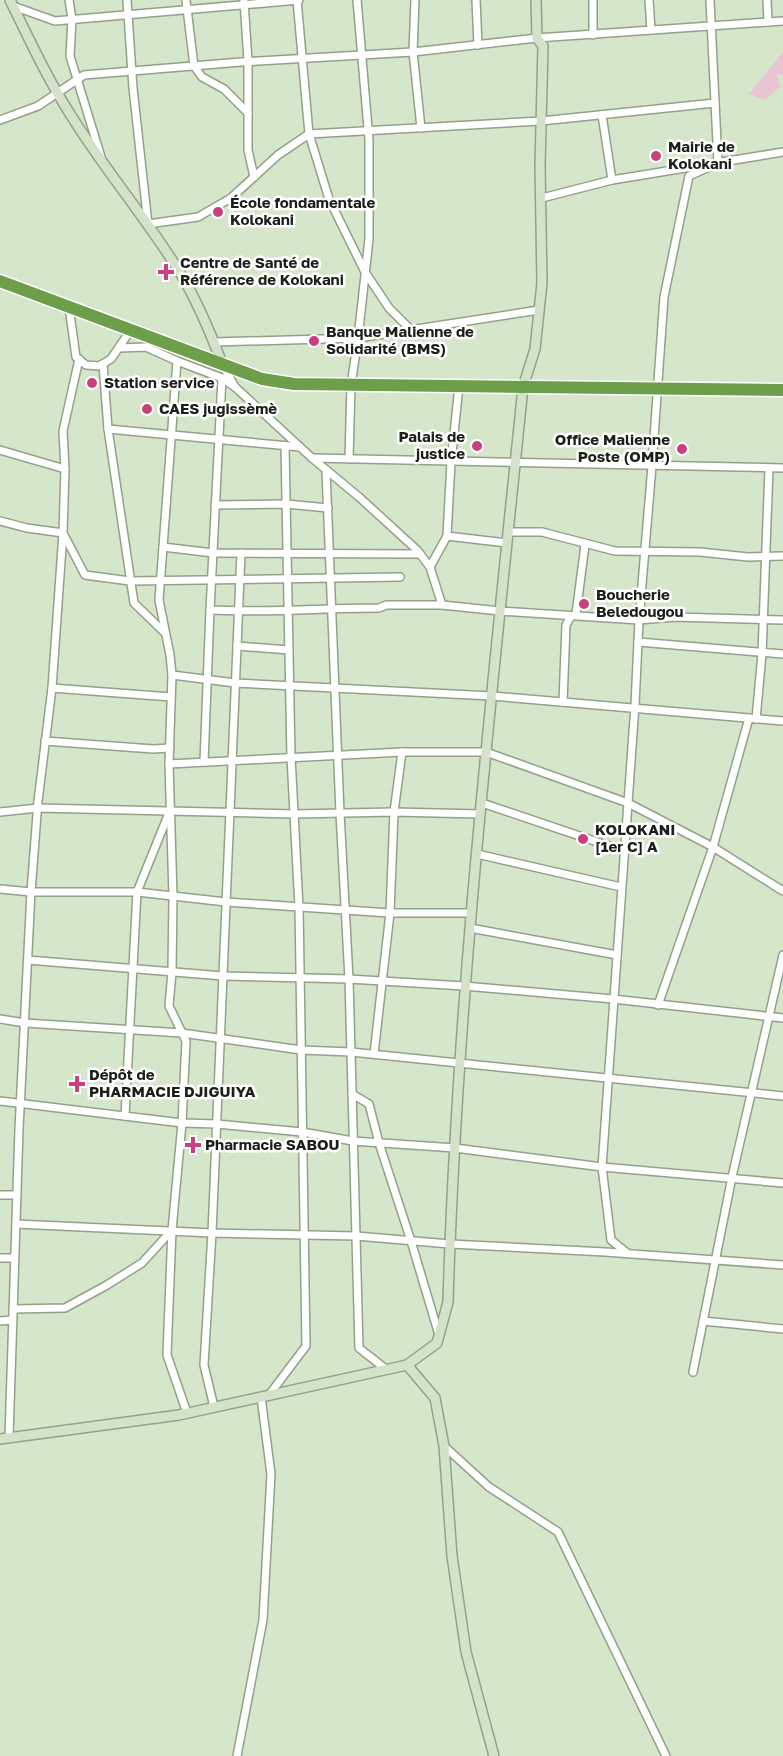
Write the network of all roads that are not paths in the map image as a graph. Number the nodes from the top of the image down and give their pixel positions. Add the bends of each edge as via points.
1 (69, 0) edge
2 (127, 0) edge
3 (186, 0) edge
4 (298, 0) edge
5 (357, 0) edge
6 (415, 0) edge
7 (476, 0) edge
8 (536, 0) edge
9 (593, 0) edge
10 (649, 0) edge
11 (710, 0) edge
12 (767, 0) edge
13 (12, 2) edge
14 (244, 2) edge
15 (187, 9) junction
16 (128, 14) junction
17 (72, 19) junction
18 (783, 21) edge
19 (768, 22) junction
20 (711, 26) junction
21 (651, 30) junction
22 (593, 34) junction
23 (537, 38) junction
24 (478, 45) junction
25 (413, 52) junction
26 (362, 55) junction
27 (303, 58) junction
28 (248, 61) junction
29 (194, 66) junction
30 (132, 72) junction
31 (77, 80) junction
32 (58, 93) junction
33 (715, 103) junction
34 (248, 113) junction
35 (602, 115) junction
36 (0, 120) edge
37 (541, 121) junction
38 (421, 128) junction
39 (368, 132) junction
40 (309, 134) junction
41 (783, 152) edge
42 (103, 162) junction
43 (718, 163) junction
44 (254, 177) junction
45 (612, 180) junction
46 (542, 198) junction
47 (148, 224) junction
48 (365, 272) junction
49 (0, 281) edge
50 (69, 307) junction
51 (539, 310) junction
52 (411, 330) junction
53 (130, 331) junction
54 (358, 338) junction
55 (214, 342) junction
56 (119, 348) junction
57 (79, 359) junction
58 (177, 361) junction
59 (103, 364) junction
60 (223, 372) junction
61 (351, 385) junction
62 (459, 386) junction
63 (235, 387) junction
64 (523, 387) junction
65 (657, 389) junction
66 (783, 390) edge
67 (108, 429) junction
68 (171, 435) junction
69 (218, 440) junction
70 (285, 446) junction
71 (300, 447) junction
72 (0, 450) edge
73 (312, 458) junction
74 (349, 459) junction
75 (451, 462) junction
76 (515, 463) junction
77 (652, 466) junction
78 (769, 468) junction
79 (783, 468) edge
80 (65, 469) junction
81 (326, 471) junction
82 (286, 504) junction
83 (215, 505) junction
84 (328, 508) junction
85 (0, 521) edge
86 (509, 532) junction
87 (63, 533) junction
88 (447, 536) junction
89 (507, 543) junction
90 (585, 545) junction
91 (163, 547) junction
92 (644, 552) junction
93 (213, 553) junction
94 (242, 553) junction
95 (287, 553) junction
96 (329, 554) junction
97 (420, 554) junction
98 (766, 555) junction
99 (783, 556) edge
100 (430, 567) junction
101 (400, 577) dead end
102 (240, 578) junction
103 (288, 578) junction
104 (330, 578) junction
105 (212, 579) junction
106 (161, 580) junction
107 (130, 581) junction
108 (442, 605) junction
109 (331, 608) junction
110 (210, 610) junction
111 (288, 610) junction
112 (500, 611) junction
113 (239, 612) junction
114 (572, 616) junction
115 (763, 619) junction
116 (639, 620) junction
117 (783, 620) edge
118 (164, 632) junction
119 (638, 642) junction
120 (237, 646) junction
121 (289, 650) junction
122 (762, 654) junction
123 (783, 654) edge
124 (172, 675) junction
125 (208, 679) junction
126 (235, 682) junction
127 (290, 686) junction
128 (335, 687) junction
129 (52, 688) junction
130 (171, 696) junction
131 (492, 696) junction
132 (564, 702) junction
133 (634, 709) junction
134 (752, 718) junction
135 (783, 721) edge
136 (45, 741) junction
137 (170, 748) junction
138 (402, 752) junction
139 (486, 752) junction
140 (339, 754) junction
141 (291, 757) junction
142 (232, 760) junction
143 (204, 762) junction
144 (169, 764) junction
145 (482, 803) junction
146 (628, 803) junction
147 (38, 808) junction
148 (170, 810) junction
149 (229, 811) junction
150 (0, 812) edge
151 (394, 812) junction
152 (340, 813) junction
153 (294, 814) junction
154 (480, 814) junction
155 (713, 848) junction
156 (624, 851) junction
157 (477, 854) junction
158 (621, 887) junction
159 (0, 890) edge
160 (783, 891) edge
161 (31, 892) junction
162 (137, 892) junction
163 (173, 896) junction
164 (226, 902) junction
165 (299, 907) junction
166 (345, 910) junction
167 (390, 913) junction
168 (471, 913) junction
169 (470, 928) junction
170 (616, 955) junction
171 (783, 955) edge
172 (28, 960) junction
173 (134, 969) junction
174 (172, 972) junction
175 (223, 976) junction
176 (300, 978) junction
177 (349, 979) junction
178 (381, 981) junction
179 (464, 986) junction
180 (613, 999) junction
181 (658, 1005) junction
182 (768, 1016) junction
183 (783, 1018) edge
184 (0, 1019) edge
185 (25, 1023) junction
186 (129, 1029) junction
187 (182, 1033) junction
188 (220, 1040) junction
189 (301, 1050) junction
190 (351, 1052) junction
191 (374, 1054) junction
192 (460, 1064) junction
193 (608, 1079) junction
194 (751, 1092) junction
195 (352, 1094) junction
196 (783, 1096) edge
197 (0, 1101) edge
198 (20, 1102) junction
199 (125, 1116) junction
200 (182, 1123) junction
201 (217, 1124) junction
202 (302, 1132) junction
203 (353, 1141) junction
204 (379, 1143) junction
205 (455, 1148) junction
206 (602, 1167) junction
207 (732, 1177) junction
208 (783, 1184) edge
209 (0, 1195) edge
210 (17, 1195) junction
211 (16, 1224) junction
212 (172, 1230) junction
213 (212, 1233) junction
214 (304, 1235) junction
215 (356, 1236) junction
216 (411, 1241) junction
217 (450, 1244) junction
218 (627, 1253) junction
219 (0, 1258) edge
220 (14, 1258) junction
221 (715, 1260) junction
222 (783, 1265) edge
223 (12, 1309) junction
224 (12, 1320) junction
225 (0, 1321) edge
226 (703, 1321) junction
227 (783, 1329) edge
228 (439, 1335) junction
229 (407, 1365) junction
230 (387, 1370) junction
231 (693, 1372) dead end
232 (265, 1396) junction
233 (214, 1407) junction
234 (188, 1413) junction
235 (5, 1438) edge
236 (444, 1446) junction
237 (237, 1756) edge
238 (494, 1756) edge
239 (666, 1756) edge

1 - 17 street
2 - 16 street
3 - 15 street
4 - 14 street
4 - 27 street
5 - 26 street
6 - 25 street
7 - 24 street
8 - 23 street
9 - 22 street
10 - 21 street
11 - 20 street
12 - 19 street
13 - 17 street via 55,21
13 - 32 street
14 - 15 street
14 - 28 street
15 - 16 street
15 - 29 street
16 - 17 street
16 - 30 street
17 - 31 street via 70,56
18 - 19 street
19 - 20 street
20 - 21 street
20 - 33 street
21 - 22 street
22 - 23 street
23 - 24 street
23 - 37 street via 543,46
24 - 25 street
25 - 26 street
25 - 38 street
26 - 27 street
26 - 39 street
27 - 28 street
27 - 40 street
28 - 29 street
28 - 34 street
29 - 30 street
29 - 34 street via 202,77 224,89
30 - 31 street via 84,75
30 - 47 street
31 - 32 street
31 - 42 street
32 - 36 street via 38,106
32 - 42 street
33 - 35 street
33 - 43 street
34 - 44 street via 248,150
35 - 37 street
35 - 45 street
37 - 38 street
37 - 46 street
38 - 39 street
39 - 40 street
39 - 48 street via 369,239
40 - 44 street
40 - 48 street via 329,199
41 - 43 street
42 - 47 street
43 - 45 street
43 - 65 street via 689,176 664,297
44 - 47 street via 231,198 198,217
45 - 46 street
46 - 51 street
47 - 55 street via 180,273
48 - 52 street via 389,308
48 - 54 street
49 - 50 highway
50 - 53 highway
50 - 57 street
51 - 52 street
51 - 64 street via 535,349
52 - 54 street
53 - 56 street
53 - 60 highway
54 - 55 street
54 - 61 street
55 - 60 street
56 - 58 street via 146,347
56 - 59 street
57 - 59 street via 86,365
57 - 80 street via 63,430
58 - 60 street
58 - 68 street
59 - 67 street
60 - 61 highway via 294,384
60 - 63 street
60 - 63 street
60 - 69 street
61 - 62 highway
61 - 74 street
62 - 64 highway
62 - 75 street
63 - 71 street
64 - 65 highway
64 - 76 street
65 - 66 highway
65 - 77 street
67 - 68 street
67 - 107 street
68 - 69 street
68 - 91 street
69 - 70 street
69 - 83 street
70 - 71 street
70 - 82 street
71 - 73 street
72 - 80 street
73 - 74 street
73 - 81 street
74 - 75 street
75 - 76 street
75 - 88 street
76 - 77 street
76 - 86 street
77 - 78 street
77 - 92 street
78 - 79 street
78 - 98 street
80 - 87 street
81 - 84 street
81 - 97 street
82 - 83 street
82 - 84 street
82 - 95 street
83 - 93 street
84 - 96 street
85 - 87 street
86 - 89 street
86 - 90 street via 542,532
87 - 107 street via 85,575
87 - 129 street
88 - 89 street
88 - 100 street
89 - 112 street
90 - 92 street
90 - 114 street via 576,614
91 - 93 street
91 - 106 street
92 - 98 street
92 - 116 street
93 - 94 street
93 - 105 street
94 - 95 street
94 - 102 street
95 - 96 street
95 - 103 street
96 - 97 street
96 - 104 street
97 - 100 street
98 - 99 street
98 - 115 street
100 - 108 street
101 - 104 street
102 - 103 street
102 - 105 street
102 - 113 street
103 - 104 street
103 - 111 street
104 - 109 street
105 - 106 street
105 - 110 street
106 - 107 street
106 - 118 street via 159,600
107 - 118 street via 134,603
108 - 109 street
108 - 112 street
109 - 111 street
109 - 128 street
110 - 113 street
110 - 125 street
111 - 113 street
111 - 121 street
112 - 114 street
112 - 131 street
113 - 120 street
114 - 116 street
114 - 132 street via 566,625
115 - 116 street
115 - 117 street
115 - 122 street
116 - 119 street
118 - 124 street
119 - 122 street
119 - 133 street
120 - 121 street
120 - 126 street
121 - 127 street
122 - 123 street
122 - 134 street
124 - 125 street
124 - 130 street
125 - 126 street
125 - 143 street
126 - 127 street
126 - 142 street
127 - 128 street
127 - 141 street
128 - 131 street
128 - 140 street
129 - 130 street
129 - 136 street
130 - 137 street
131 - 132 street
131 - 139 street
132 - 133 street
133 - 134 street
133 - 146 street
134 - 135 street
134 - 155 street
136 - 137 street
136 - 147 street
137 - 144 street
138 - 139 street
138 - 140 street
138 - 151 street
139 - 145 street
139 - 146 street
140 - 141 street
140 - 152 street
141 - 142 street
141 - 153 street
142 - 143 street
142 - 149 street
143 - 144 street
144 - 148 street
145 - 154 street
145 - 156 street
146 - 155 street
146 - 156 street
147 - 148 street
147 - 150 street
147 - 161 street
148 - 149 street
148 - 162 street
148 - 163 street
149 - 153 street
149 - 164 street
151 - 152 street
151 - 154 street
151 - 167 street
152 - 153 street
152 - 166 street
153 - 165 street
154 - 157 street
155 - 160 street
155 - 181 street
156 - 158 street
157 - 158 street
157 - 168 street
158 - 170 street
159 - 161 street
161 - 162 street
161 - 172 street
162 - 163 street
162 - 173 street
163 - 164 street
163 - 174 street
164 - 165 street
164 - 175 street
165 - 166 street
165 - 176 street
166 - 167 street
166 - 177 street
167 - 168 street
167 - 178 street
168 - 169 street
169 - 170 street
169 - 179 street
170 - 180 street
171 - 182 street
172 - 173 street
172 - 185 street
173 - 174 street
173 - 186 street
174 - 175 street
174 - 187 street via 169,1006
175 - 176 street
175 - 188 street
176 - 177 street
176 - 189 street
177 - 178 street
177 - 190 street
178 - 179 street
178 - 191 street
179 - 180 street
179 - 192 street
180 - 181 street
180 - 193 street
181 - 182 street
182 - 183 street
182 - 194 street
184 - 185 street
185 - 186 street
185 - 198 street
186 - 187 street
186 - 199 street
187 - 188 street
187 - 200 street via 186,1041
188 - 189 street
188 - 201 street
189 - 190 street
189 - 202 street
190 - 191 street
190 - 195 street
191 - 192 street
192 - 193 street
192 - 205 street
193 - 194 street
193 - 206 street
194 - 196 street
194 - 207 street
195 - 203 street
195 - 204 street via 369,1104
197 - 198 street
198 - 199 street
198 - 210 street
199 - 200 street
200 - 201 street
200 - 212 street
201 - 202 street
201 - 213 street
202 - 203 street
202 - 214 street
203 - 204 street
203 - 215 street
204 - 205 street
204 - 216 street
205 - 206 street
205 - 217 street
206 - 207 street
206 - 218 street via 611,1240
207 - 208 street
207 - 221 street
209 - 210 street
210 - 211 street
211 - 212 street
211 - 220 street
212 - 213 street
212 - 223 street via 142,1263 65,1308
212 - 234 street via 167,1355
213 - 214 street
213 - 233 street via 204,1365
214 - 215 street
214 - 232 street via 306,1346
215 - 216 street
215 - 230 street via 359,1348
216 - 217 street
216 - 228 street
217 - 218 street
217 - 228 street via 448,1302
218 - 221 street
219 - 220 street
220 - 223 street
221 - 222 street
221 - 226 street
223 - 224 street
224 - 225 street
224 - 235 street
226 - 227 street
226 - 231 street
228 - 229 street via 437,1343
229 - 230 street
229 - 236 street via 435,1398
230 - 232 street
232 - 233 street
232 - 237 street via 271,1473 264,1599
233 - 234 street
234 - 235 street
236 - 238 street via 452,1557 466,1652
236 - 239 street via 489,1487 558,1532

